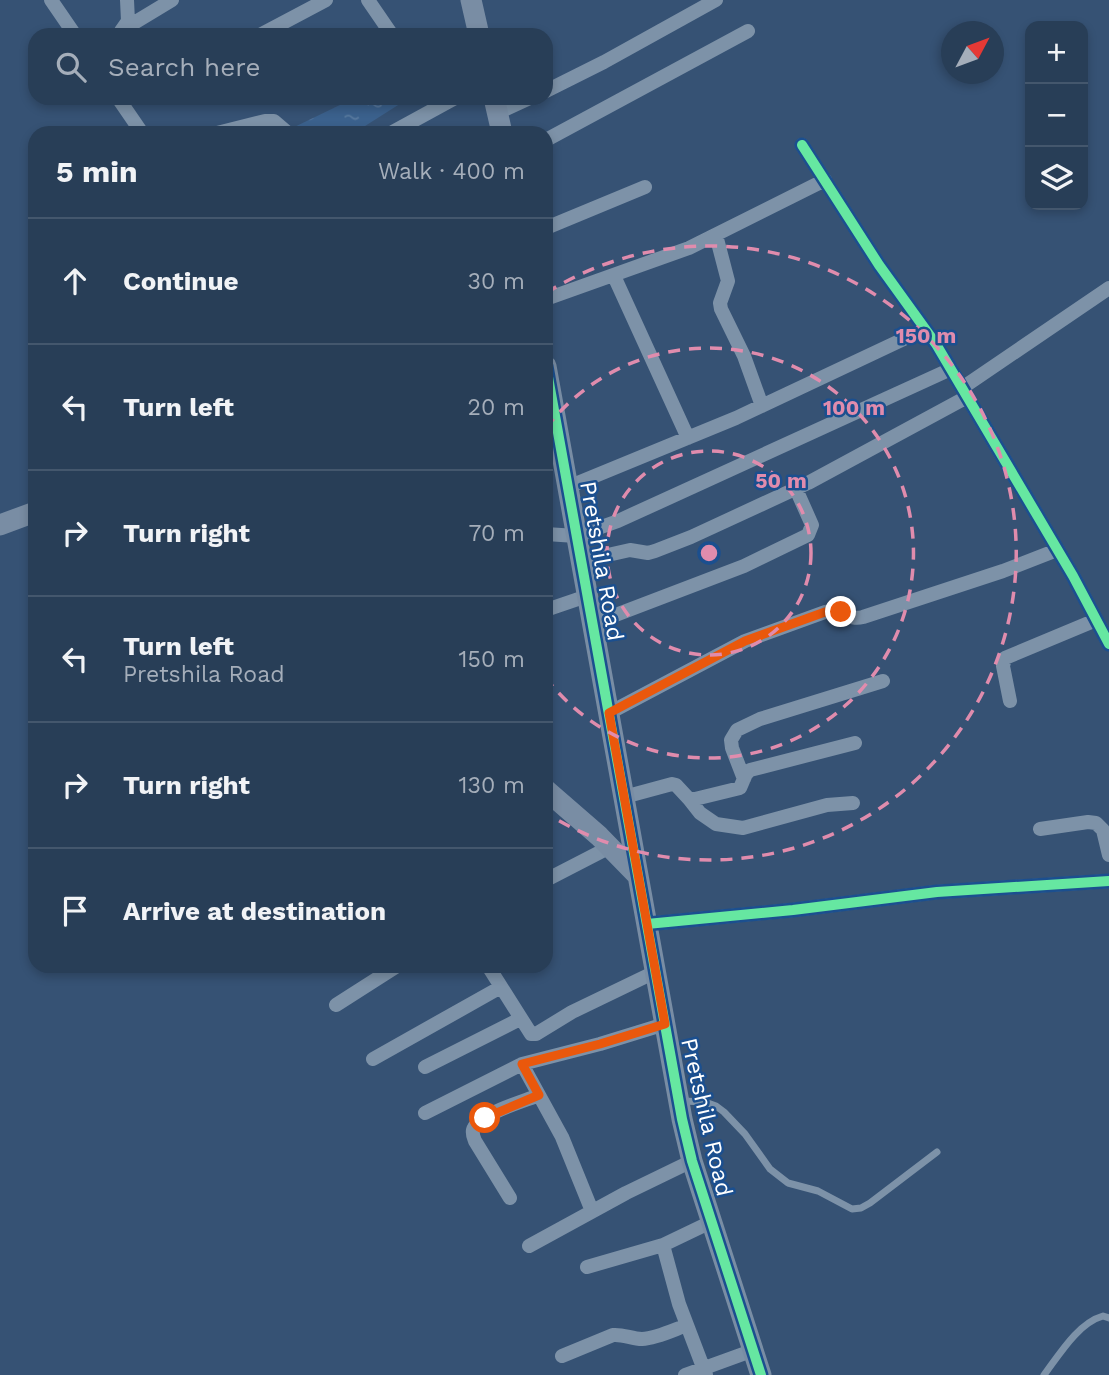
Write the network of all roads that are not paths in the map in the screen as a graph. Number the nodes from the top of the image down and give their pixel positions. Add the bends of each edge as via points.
1 (51, 0) edge
2 (127, 0) edge
3 (172, 0) edge
4 (326, 0) edge
5 (368, 0) edge
6 (471, 0) edge
7 (716, 0) edge
8 (70, 28) edge
9 (123, 28) edge
10 (126, 28) edge
11 (273, 28) edge
12 (387, 28) edge
13 (477, 28) edge
14 (748, 30) dead end
15 (553, 88) edge
16 (123, 105) edge
17 (442, 105) edge
18 (517, 105) edge
19 (498, 115) edge
20 (137, 126) edge
21 (245, 126) edge
22 (280, 126) edge
23 (404, 126) edge
24 (553, 136) edge
25 (802, 145) dead end
26 (825, 180) junction
27 (645, 187) dead end
28 (553, 225) edge
29 (716, 235) junction
30 (614, 276) junction
31 (1109, 288) edge
32 (553, 297) edge
33 (925, 329) junction
34 (951, 369) junction
35 (964, 392) junction
36 (762, 406) junction
37 (553, 407) edge
38 (688, 438) junction
39 (568, 487) junction
40 (796, 489) junction
41 (28, 515) edge
42 (0, 525) edge
43 (553, 534) edge
44 (576, 536) junction
45 (1057, 550) junction
46 (581, 561) junction
47 (587, 596) junction
48 (553, 608) edge
49 (1096, 620) junction
50 (592, 624) junction
51 (1109, 644) edge
52 (883, 681) dead end
53 (1010, 701) dead end
54 (609, 713) junction
55 (855, 743) dead end
56 (744, 779) junction
57 (624, 797) junction
58 (690, 799) junction
59 (553, 801) edge
60 (853, 803) dead end
61 (1040, 829) dead end
62 (610, 847) junction
63 (1109, 855) edge
64 (553, 876) edge
65 (638, 876) junction
66 (1109, 881) edge
67 (647, 924) junction
68 (656, 972) junction
69 (386, 973) edge
70 (492, 973) edge
71 (501, 987) junction
72 (336, 1005) dead end
73 (520, 1019) junction
74 (665, 1024) junction
75 (373, 1059) dead end
76 (522, 1064) junction
77 (425, 1067) dead end
78 (539, 1095) junction
79 (678, 1101) junction
80 (425, 1113) dead end
81 (937, 1152) dead end
82 (692, 1161) junction
83 (510, 1198) dead end
84 (592, 1211) junction
85 (711, 1222) junction
86 (663, 1245) junction
87 (529, 1246) dead end
88 (587, 1267) dead end
89 (1109, 1318) edge
90 (687, 1325) junction
91 (754, 1350) junction
92 (562, 1356) dead end
93 (705, 1372) edge
94 (685, 1375) edge
95 (761, 1375) edge
96 (1044, 1375) edge

1 - 8 street
2 - 9 street via 128,21
3 - 10 street
4 - 11 street
5 - 12 street
6 - 13 street
7 - 15 street
14 - 24 street
16 - 20 street
17 - 23 street
18 - 19 street
21 - 22 street via 274,121
25 - 26 street
26 - 29 street
26 - 33 street
27 - 28 street
29 - 30 street
29 - 36 street via 728,281 720,309
30 - 32 street
30 - 38 street
31 - 35 street
33 - 34 street
33 - 36 street
34 - 35 street
34 - 44 street via 662,502
35 - 40 street
35 - 45 street
36 - 38 street
37 - 39 street, Pretshila Road
38 - 39 street
39 - 44 street, Pretshila Road
40 - 46 street via 655,551 630,550
40 - 50 street via 812,526 808,536 712,579
41 - 42 street
43 - 44 street
44 - 46 street, Pretshila Road
45 - 49 street
45 - 54 street via 863,617 849,617 835,609 745,641
46 - 47 street, Pretshila Road
47 - 48 street
47 - 50 street, Pretshila Road
49 - 51 street
49 - 53 street via 1005,658
50 - 54 street, Pretshila Road
52 - 56 street via 737,730 732,748
54 - 57 street, Pretshila Road
55 - 56 street via 757,768
56 - 58 street via 740,788
57 - 58 street via 672,784
57 - 65 street, Pretshila Road
58 - 60 street via 716,824 743,828 827,805
59 - 62 street
61 - 63 street via 1096,823 1103,830
62 - 64 street
62 - 65 street
65 - 67 street, Pretshila Road
66 - 67 street via 937,892
67 - 68 street, Pretshila Road
68 - 73 street via 536,1034 527,1031
68 - 74 street, Pretshila Road
69 - 72 street
70 - 71 street
71 - 73 street
71 - 75 street
73 - 77 street
74 - 76 street
74 - 79 street, Pretshila Road
76 - 78 street
76 - 80 street
78 - 83 street via 485,1118 472,1132
78 - 84 street
79 - 81 lane via 716,1106 745,1134 777,1177 852,1209 870,1203
79 - 82 street, Pretshila Road
82 - 84 street
82 - 85 street, Pretshila Road
84 - 87 street
85 - 86 street
85 - 91 street, Pretshila Road
86 - 88 street
86 - 90 street
89 - 96 lane via 1092,1320
90 - 92 street via 651,1338 613,1335
90 - 93 street
91 - 93 street
91 - 95 street, Pretshila Road
93 - 94 street

